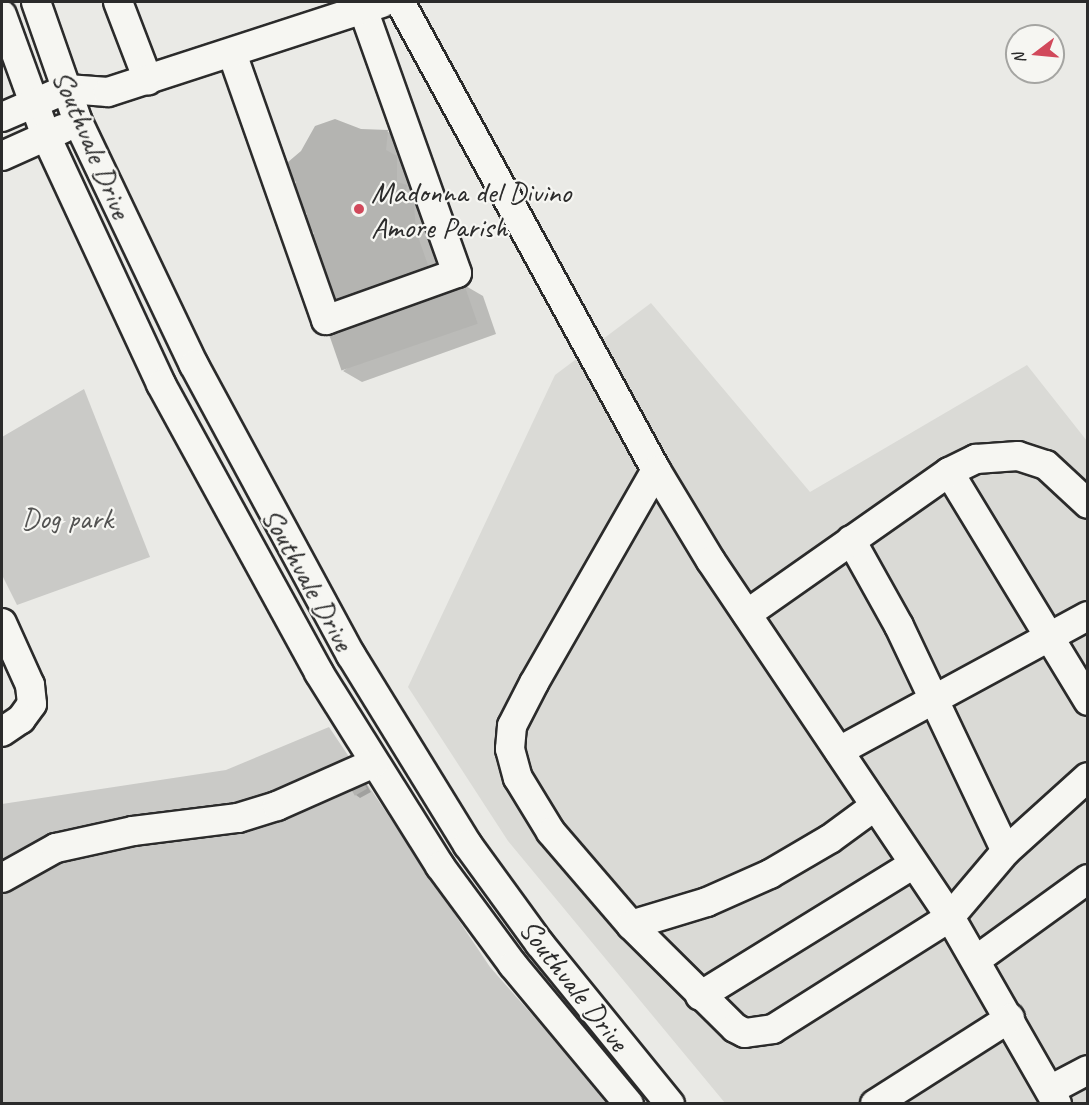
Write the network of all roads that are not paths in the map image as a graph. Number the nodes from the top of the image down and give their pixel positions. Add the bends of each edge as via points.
1 (36, 2) edge
2 (118, 2) edge
3 (400, 2) edge
4 (375, 5) edge
5 (2, 15) edge
6 (232, 53) junction
7 (148, 80) junction
8 (67, 89) junction
9 (108, 92) junction
10 (32, 103) junction
11 (2, 117) edge
12 (78, 122) junction
13 (46, 136) junction
14 (2, 156) edge
15 (656, 470) junction
16 (949, 472) junction
17 (1088, 504) edge
18 (851, 540) junction
19 (747, 614) junction
20 (1088, 616) edge
21 (2, 625) edge
22 (1047, 638) junction
23 (933, 700) junction
24 (1088, 701) edge
25 (2, 732) edge
26 (839, 751) junction
27 (374, 763) junction
28 (1088, 777) edge
29 (875, 806) junction
30 (1006, 851) junction
31 (914, 864) junction
32 (2, 878) edge
33 (1088, 879) edge
34 (950, 917) junction
35 (631, 925) junction
36 (976, 960) junction
37 (700, 996) junction
38 (1010, 1018) junction
39 (1088, 1071) edge
40 (1053, 1097) edge
41 (629, 1104) edge
42 (670, 1104) edge
43 (875, 1104) edge

1 - 8 street, Southvale Drive
2 - 7 street
3 - 15 street
4 - 6 street
4 - 6 street via 457,273 326,320
5 - 10 street, Southvale Drive
6 - 7 street
7 - 9 street
8 - 9 street
8 - 10 street
8 - 12 street, Southvale Drive
9 - 12 street
10 - 11 street
10 - 13 street, Southvale Drive
12 - 13 street
12 - 42 street, Southvale Drive via 247,469 404,745 468,845 540,944
13 - 14 street
13 - 27 street, Southvale Drive via 161,384 209,477
15 - 19 street
15 - 35 street via 534,683 512,726 510,749 518,778 551,832
16 - 17 street via 976,459 1018,456 1046,465
16 - 18 street
16 - 22 street
18 - 19 street
18 - 23 street via 899,626
19 - 26 street
20 - 22 street
21 - 25 street via 30,685 32,704 21,719
22 - 23 street
22 - 24 street
23 - 26 street
23 - 30 street
26 - 29 street
27 - 32 street via 277,806 238,818 133,831 56,848
27 - 41 street, Southvale Drive via 440,866 513,965
28 - 30 street
29 - 31 street
29 - 35 street via 830,839 770,874 706,902
30 - 34 street
31 - 34 street
31 - 37 street
33 - 36 street
34 - 36 street
34 - 37 street via 773,1029 745,1033
35 - 37 street
36 - 38 street
38 - 40 street
38 - 43 street
39 - 40 street

